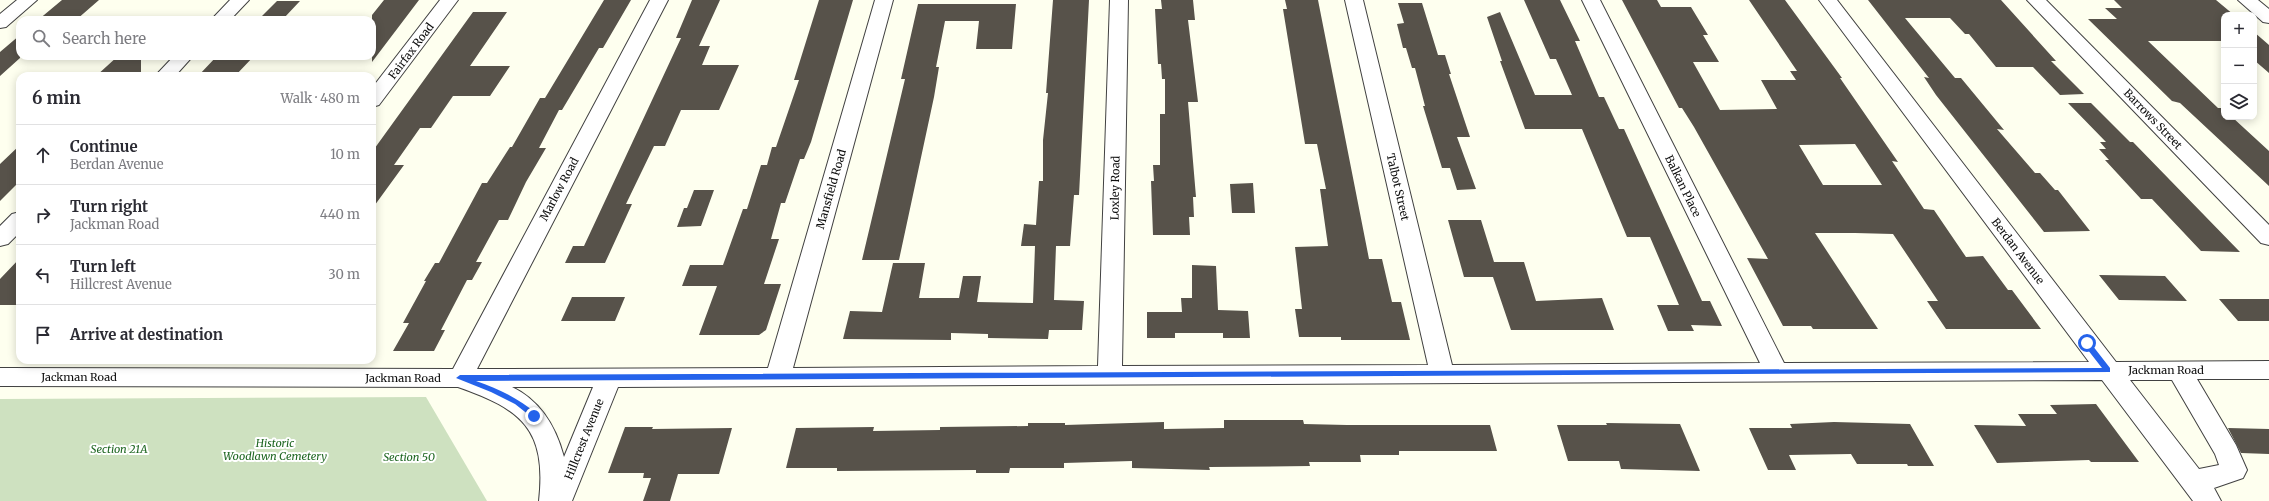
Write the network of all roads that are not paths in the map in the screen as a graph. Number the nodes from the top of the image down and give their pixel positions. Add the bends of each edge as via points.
1 (28, 0) edge
2 (240, 0) edge
3 (449, 0) edge
4 (659, 0) edge
5 (884, 0) edge
6 (1119, 0) edge
7 (1354, 0) edge
8 (1591, 0) edge
9 (1828, 0) edge
10 (2036, 0) edge
11 (2247, 0) edge
12 (224, 16) edge
13 (2269, 18) edge
14 (0, 23) edge
15 (180, 60) edge
16 (168, 72) edge
17 (376, 96) edge
18 (16, 223) edge
19 (2269, 238) edge
20 (0, 239) edge
21 (168, 368) edge
22 (2108, 370) junction
23 (2179, 370) junction
24 (2269, 370) edge
25 (1776, 372) junction
26 (1442, 374) junction
27 (1110, 376) junction
28 (0, 377) edge
29 (778, 377) junction
30 (460, 378) junction
31 (608, 378) junction
32 (2192, 481) junction
33 (552, 501) edge
34 (559, 501) edge
35 (2208, 501) edge

1 - 14 street
2 - 12 street
3 - 17 street, Fairfax Road
4 - 30 street, Marlow Road
5 - 29 street, Mansfield Road
6 - 27 street, Loxley Road
7 - 26 street, Talbot Street
8 - 25 street, Balkan Place
9 - 22 street, Berdan Avenue
10 - 19 street, Barrows Street
11 - 13 street
15 - 16 street
18 - 20 street
21 - 28 street, Jackman Road
21 - 30 street, Jackman Road
22 - 23 street, Jackman Road
22 - 25 street, Jackman Road
22 - 32 street, Berdan Avenue
23 - 24 street, Jackman Road
23 - 32 street via 2227,452 2234,470 2218,477
25 - 26 street, Jackman Road
26 - 27 street, Jackman Road
27 - 29 street, Jackman Road
29 - 31 street, Jackman Road
30 - 31 street, Jackman Road
30 - 33 street, Hillcrest Avenue via 494,390 517,402 534,416 552,456 555,486
31 - 34 street, Hillcrest Avenue
32 - 35 street, Berdan Avenue

